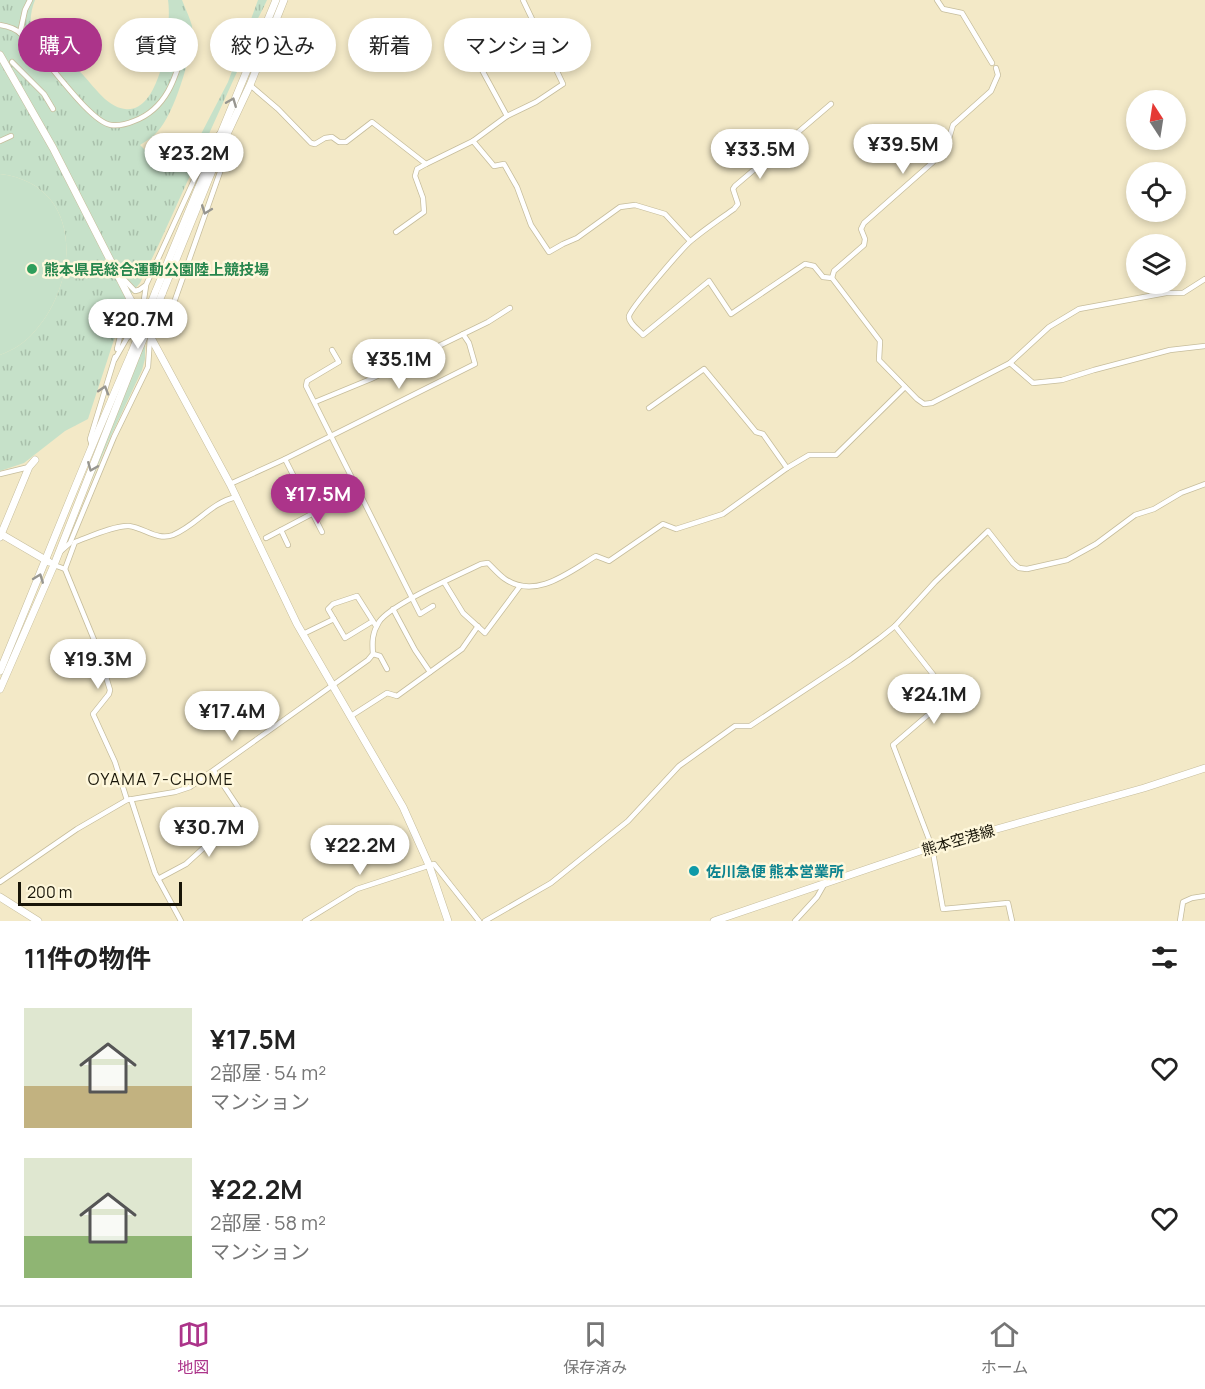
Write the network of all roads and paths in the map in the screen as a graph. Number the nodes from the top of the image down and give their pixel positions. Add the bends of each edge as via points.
1 (30, 0) edge
2 (276, 0) edge
3 (284, 0) edge
4 (524, 0) edge
5 (937, 0) edge
6 (23, 18) edge
7 (0, 25) edge
8 (18, 32) edge
9 (0, 55) edge
10 (12, 62) dead end
11 (55, 72) edge
12 (177, 72) edge
13 (483, 72) edge
14 (250, 85) junction
15 (831, 104) dead end
16 (53, 109) dead end
17 (507, 116) junction
18 (224, 133) junction
19 (11, 136) dead end
20 (0, 141) edge
21 (473, 141) junction
22 (426, 164) junction
23 (396, 232) dead end
24 (690, 241) junction
25 (116, 270) junction
26 (832, 278) junction
27 (1205, 279) edge
28 (146, 285) junction
29 (129, 297) junction
30 (510, 308) dead end
31 (141, 318) junction
32 (148, 331) junction
33 (463, 334) junction
34 (1205, 346) edge
35 (332, 350) dead end
36 (135, 353) junction
37 (115, 359) junction
38 (1010, 363) junction
39 (905, 387) junction
40 (315, 402) junction
41 (649, 408) dead end
42 (332, 436) junction
43 (92, 446) junction
44 (285, 459) junction
45 (35, 460) dead end
46 (29, 467) junction
47 (787, 468) junction
48 (0, 474) edge
49 (230, 484) junction
50 (1205, 484) edge
51 (359, 489) junction
52 (236, 497) junction
53 (313, 514) junction
54 (281, 530) junction
55 (322, 532) dead end
56 (0, 535) edge
57 (266, 538) dead end
58 (288, 545) dead end
59 (57, 555) junction
60 (45, 561) junction
61 (54, 565) junction
62 (65, 569) junction
63 (444, 582) junction
64 (520, 586) junction
65 (411, 599) junction
66 (433, 606) dead end
67 (393, 609) junction
68 (334, 619) junction
69 (375, 624) junction
70 (478, 626) junction
71 (895, 626) junction
72 (303, 634) junction
73 (373, 654) junction
74 (387, 669) dead end
75 (0, 671) edge
76 (430, 672) junction
77 (333, 686) junction
78 (0, 689) edge
79 (351, 716) junction
80 (1205, 768) edge
81 (214, 771) junction
82 (129, 800) junction
83 (932, 847) junction
84 (429, 865) junction
85 (158, 879) junction
86 (0, 882) edge
87 (826, 882) junction
88 (1205, 896) edge
89 (0, 897) edge
90 (38, 921) edge
91 (181, 921) edge
92 (305, 921) edge
93 (448, 921) edge
94 (479, 921) edge
95 (485, 921) edge
96 (714, 921) edge
97 (795, 921) edge
98 (1012, 921) edge
99 (1180, 921) edge

1 - 6 street
18 -> 2 street
3 - 14 street
4 - 17 street via 563,84
5 - 26 street via 943,9 962,14 998,75 991,91 953,125 948,142 926,170 864,223 864,246 834,271
7 - 8 street
9 - 25 street
10 - 16 street via 44,94
11 - 12 street via 93,114 109,125 127,124 158,107 172,88
13 - 17 street
14 - 18 street
14 - 22 street via 311,143 332,137 346,142 372,122
15 - 24 street via 735,186 738,204 734,209
17 - 21 street
18 - 28 street via 211,143
18 -> 32 street via 225,158 170,314
18 - 36 street, bridge
19 - 20 street
21 - 22 street
21 - 24 street via 494,166 504,164 531,225 549,252 577,238 620,207 635,205 664,214
22 - 23 street via 417,169 415,176 424,212
24 - 26 street via 646,290 629,316 643,335 708,281 731,314 805,264 814,266 823,277
25 - 28 street via 135,291
25 - 29 street
26 - 39 street via 880,341 879,360
27 - 38 street via 1183,293 1079,309 1049,327
28 - 31 street
29 - 31 street
29 - 37 street
30 - 33 street
31 - 32 street
32 - 37 street via 127,338
32 - 49 street
32 - 59 street via 148,367 69,543
33 - 40 street
33 - 42 street via 475,364
34 - 38 street via 1170,350 1062,380 1033,383
35 - 40 street via 339,362 306,381
36 - 43 street
36 -> 59 street
43 -> 37 street via 90,439
38 - 39 street via 932,403 924,404
39 - 47 street via 836,455 809,455
40 - 42 street
41 - 47 street via 704,369 756,432 763,434
42 - 44 street
42 - 51 street
43 - 60 street
44 - 49 street
44 - 53 street
45 - 46 street
46 - 48 street
46 - 56 street
47 - 64 street via 723,514 676,529 663,524 609,561 596,556 552,582 538,587
49 - 52 street
50 - 71 street via 1135,515 1067,560 1027,569 1013,563 988,531
51 - 53 street
51 - 65 street
52 - 62 street via 223,500 174,534 162,537 130,526 75,542
52 - 72 street
53 - 54 street
53 - 55 street
54 - 57 street
54 - 58 street
56 - 60 street
59 - 61 street
60 - 61 street
75 -> 60 street
61 - 62 street
61 - 78 street
62 - 82 street via 108,683 109,694 93,714
63 - 64 street via 488,563 505,579
63 - 65 street
63 - 70 street via 463,613
64 - 70 street via 485,633
65 - 66 street via 420,614
65 - 67 street
67 - 69 street
67 - 76 street
68 - 69 street via 345,638
68 - 69 street via 328,609 333,604 357,596
68 - 72 street
69 - 73 street
70 - 76 street via 462,649
71 - 83 street via 950,696 892,745
71 - 95 street via 750,726 735,726 680,766 628,821 551,883
72 - 77 street
73 - 74 street via 380,656
73 - 77 street
76 - 79 street via 397,696 387,693
77 - 79 street
77 - 81 street
79 - 84 street via 404,807
80 - 83 street, 熊本空港線
81 - 82 street via 190,787
81 - 85 street via 242,813 186,864
82 - 85 street
82 - 86 street via 77,829
83 - 87 street, 熊本空港線
83 - 98 street via 943,909 1008,903
84 - 92 street via 357,889
84 - 93 street
84 - 94 street via 434,864
85 - 91 street
87 - 96 street, 熊本空港線
87 - 97 street
88 - 99 street via 1183,902
89 - 90 street

